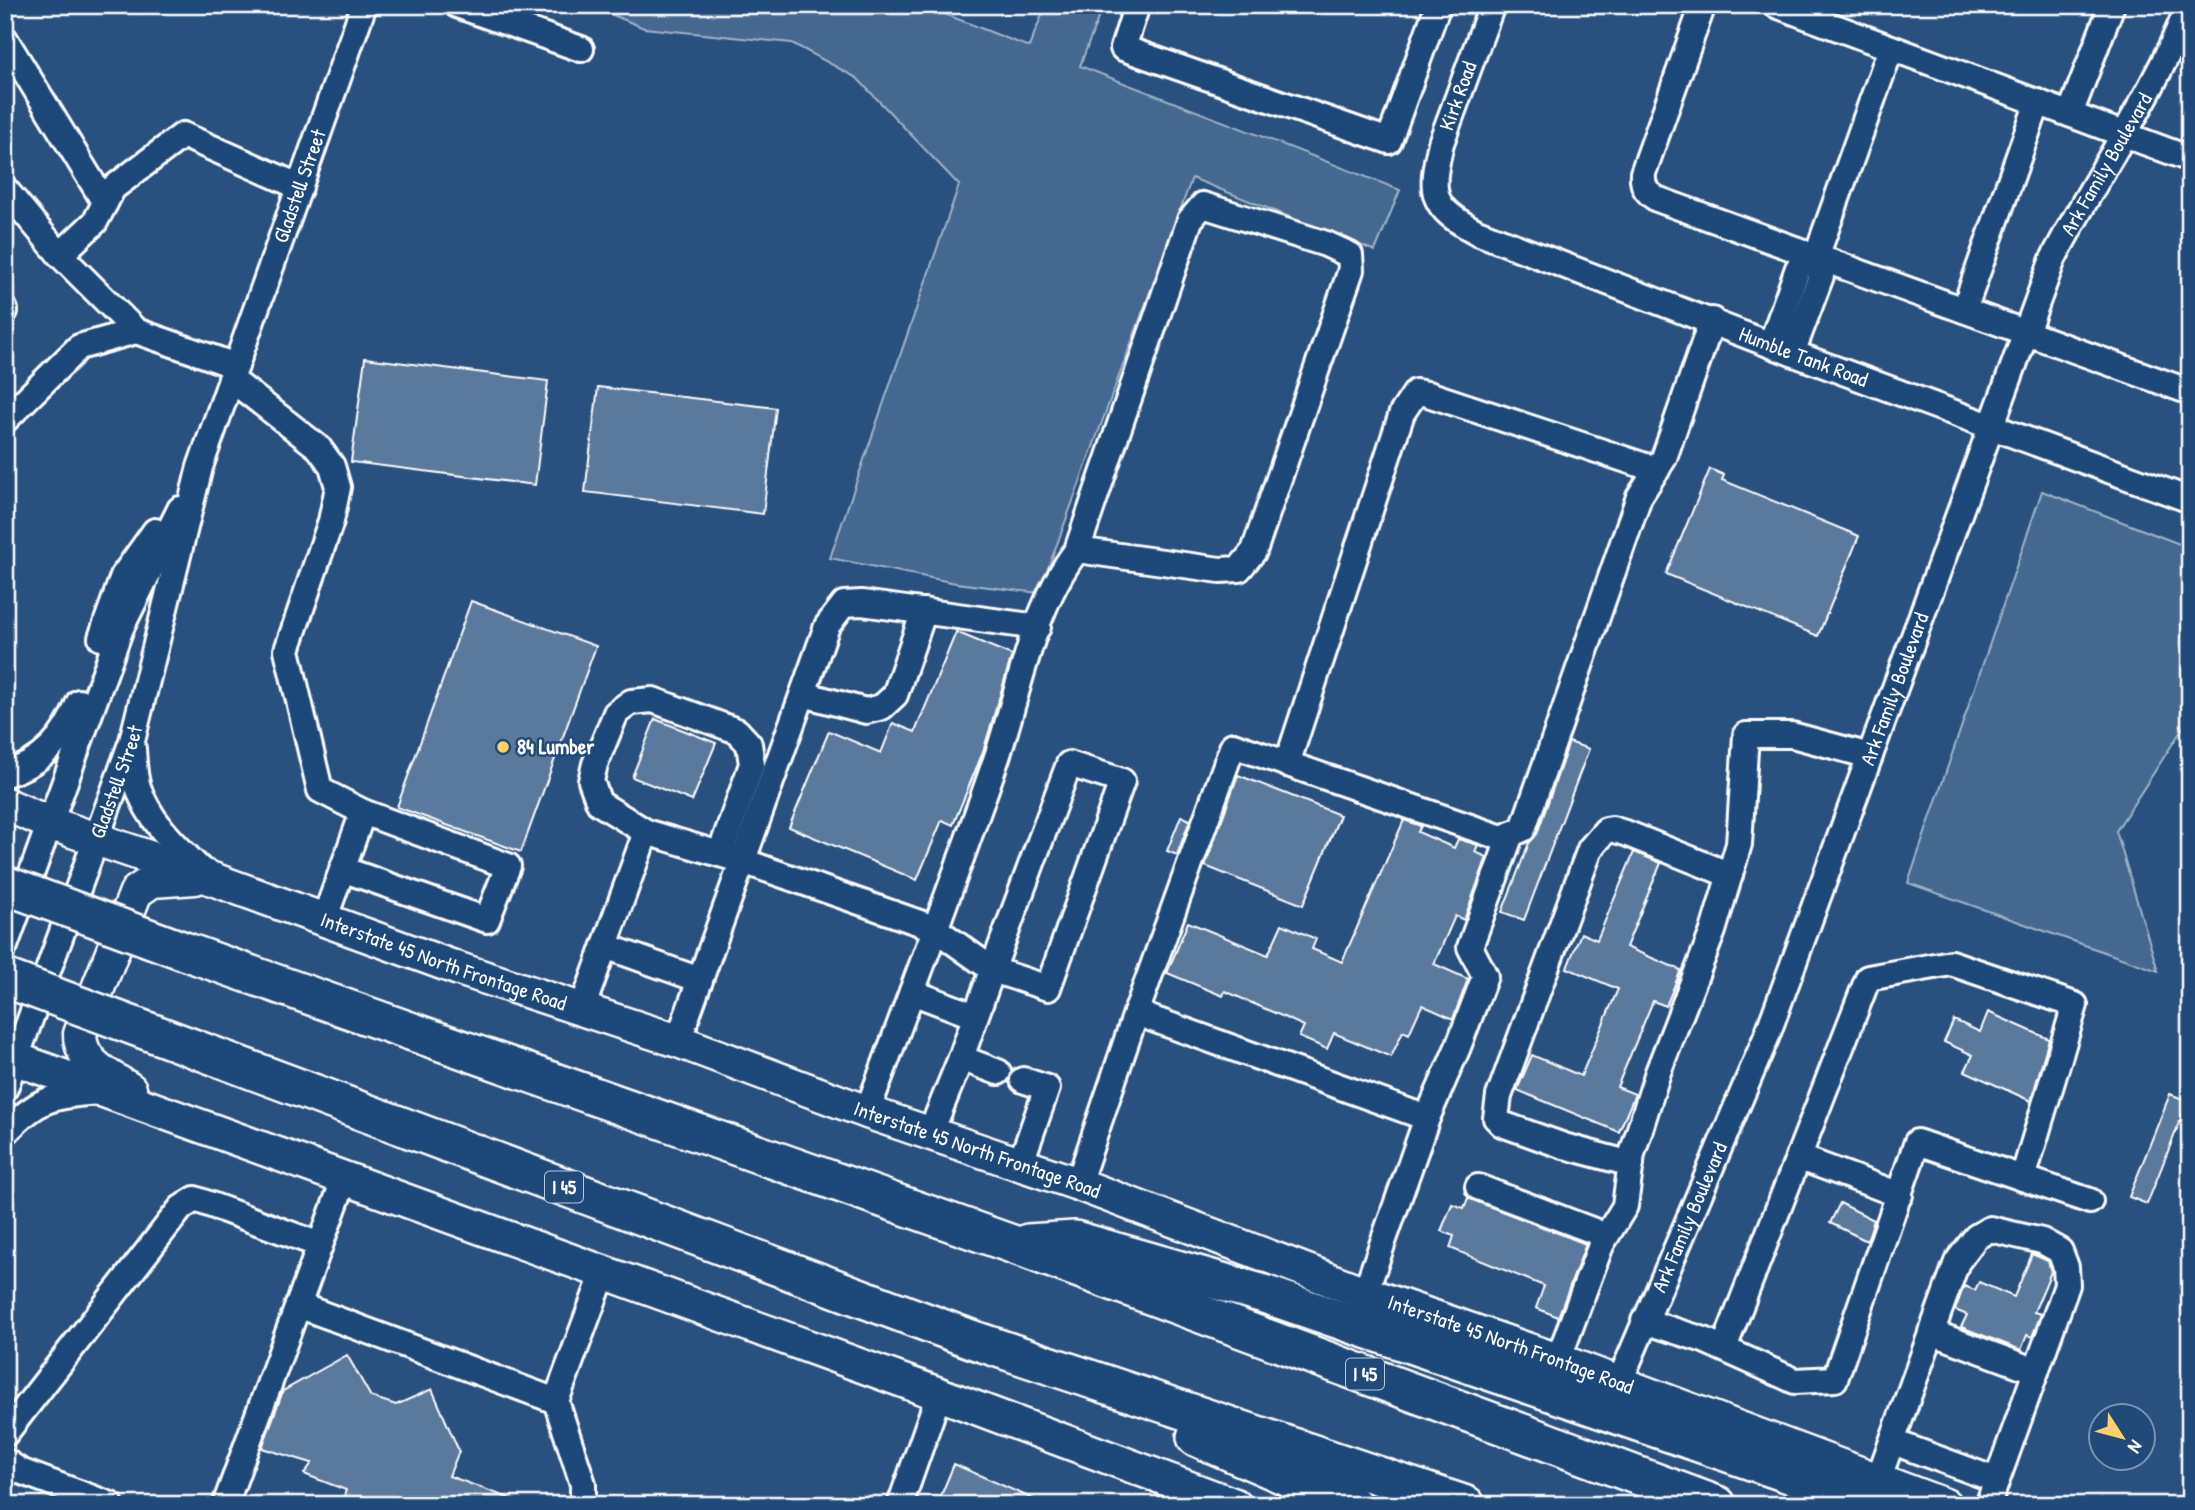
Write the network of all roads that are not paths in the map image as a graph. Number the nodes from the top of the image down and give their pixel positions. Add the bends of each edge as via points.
1 (364, 5) edge
2 (457, 5) edge
3 (1137, 5) edge
4 (1438, 5) edge
5 (1492, 5) edge
6 (1703, 5) edge
7 (2112, 5) edge
8 (2189, 5) edge
9 (1780, 6) edge
10 (5, 39) edge
11 (1891, 48) junction
12 (582, 50) dead end
13 (2038, 102) junction
14 (2070, 114) junction
15 (2124, 134) junction
16 (2190, 159) edge
17 (300, 187) junction
18 (5, 189) edge
19 (1434, 189) joint
20 (105, 203) junction
21 (60, 255) junction
22 (1816, 257) junction
23 (1964, 310) junction
24 (1712, 320) junction
25 (136, 331) junction
26 (2025, 332) junction
27 (1781, 348) junction
28 (233, 373) junction
29 (2190, 392) edge
30 (5, 420) edge
31 (1991, 426) junction
32 (200, 467) junction
33 (1657, 470) junction
34 (2190, 500) edge
35 (1077, 550) junction
36 (924, 611) junction
37 (1038, 626) junction
38 (803, 694) junction
39 (132, 741) junction
40 (1870, 756) junction
41 (1287, 764) junction
42 (5, 774) edge
43 (5, 804) edge
44 (363, 812) junction
45 (49, 823) junction
46 (646, 832) junction
47 (1511, 834) junction
48 (98, 839) junction
49 (731, 858) junction
50 (342, 869) junction
51 (1730, 875) junction
52 (207, 877) junction
53 (5, 885) edge
54 (324, 920) junction
55 (934, 928) junction
56 (5, 946) edge
57 (605, 946) junction
58 (993, 970) junction
59 (5, 978) edge
60 (700, 980) junction
61 (912, 992) junction
62 (582, 1009) junction
63 (1136, 1013) junction
64 (975, 1016) junction
65 (678, 1041) junction
66 (961, 1058) junction
67 (9, 1067) edge
68 (998, 1072) dead end
69 (1023, 1080) dead end
70 (105, 1091) junction
71 (867, 1112) junction
72 (175, 1116) junction
73 (1427, 1118) junction
74 (5, 1133) edge
75 (930, 1134) junction
76 (1798, 1157) junction
77 (1631, 1164) junction
78 (1020, 1165) junction
79 (345, 1177) junction
80 (2023, 1178) junction
81 (1078, 1184) junction
82 (1478, 1187) dead end
83 (1900, 1195) junction
84 (2090, 1201) dead end
85 (1012, 1244) junction
86 (320, 1245) junction
87 (1601, 1245) junction
88 (604, 1272) junction
89 (1365, 1293) junction
90 (298, 1305) junction
91 (1644, 1321) junction
92 (1931, 1332) junction
93 (971, 1339) junction
94 (1724, 1348) junction
95 (1558, 1360) junction
96 (2036, 1371) junction
97 (1619, 1383) junction
98 (939, 1394) junction
99 (555, 1401) junction
100 (5, 1434) edge
101 (1893, 1442) junction
102 (5, 1461) edge
103 (1996, 1480) junction
104 (1879, 1492) edge
105 (111, 1505) edge
106 (225, 1505) edge
107 (580, 1505) edge
108 (900, 1505) edge
109 (1235, 1505) edge
110 (1353, 1505) edge
111 (1466, 1505) edge
112 (1717, 1505) edge
113 (1945, 1505) edge
114 (1988, 1505) edge

1 - 17 street, Gladstell Street
2 - 12 street
3 - 4 street via 1122,48 1389,141
5 - 19 street, Kirk Road via 1441,143
6 - 22 street via 1642,184 1657,199
7 - 14 street
8 - 15 street, Ark Family Boulevard via 2151,90
9 - 11 street
10 - 20 street
11 - 13 street
11 - 22 street
13 - 14 street
13 - 23 street
14 - 15 street
15 - 16 street
15 - 26 street, Ark Family Boulevard via 2053,259
17 - 20 street via 183,135 113,188
17 - 28 street, Gladstell Street
18 - 21 street
19 - 24 street, Humble Tank Road via 1440,206 1477,232
20 - 21 street via 95,222
21 - 25 street
22 - 23 street
22 - 27 street via 1798,268
23 - 26 street
24 - 27 street, Humble Tank Road
24 - 33 street
25 - 28 street
25 - 30 street via 79,347
26 - 29 street
26 - 31 street, Ark Family Boulevard
27 - 31 street, Humble Tank Road
28 - 32 street, Gladstell Street
28 - 44 street via 319,448 332,466 338,487 331,521 287,650 320,790
31 - 34 street, Humble Tank Road
31 - 40 street, Ark Family Boulevard
32 - 39 street, Gladstell Street
32 - 42 street via 123,576 78,706 64,732 36,761
32 - 45 street, Gladstell Street via 121,628
33 - 41 street via 1416,392 1402,413
33 - 47 street via 1639,496 1523,829
35 - 35 street via 1239,569 1254,551 1351,270 1350,255 1203,205 1190,220
35 - 37 street via 1063,569
36 - 37 street
36 - 38 street via 844,604 827,626
36 - 38 street via 895,695 882,707 866,711
37 - 55 street via 997,756
38 - 49 street
39 - 48 street, Gladstell Street
39 - 52 street via 137,784 147,810
40 - 51 street via 1792,735 1746,735 1739,844
40 - 91 street, Ark Family Boulevard via 1766,1038
41 - 47 street via 1502,838
41 - 63 street via 1233,745
43 - 45 main road, Interstate 45 North Frontage Road
44 - 50 street
44 - 50 street via 508,866 487,920
45 - 48 main road, Interstate 45 North Frontage Road
45 - 56 street, Gladstell Street
46 - 49 street
46 - 49 street via 599,803 592,782 616,713 631,702 653,699 737,731 749,744 752,764
46 - 57 street
47 - 73 street via 1470,947 1485,976
48 - 52 main road, Interstate 45 North Frontage Road
48 - 67 street, Gladstell Street
49 - 55 street
49 - 60 street
50 - 54 street
51 - 77 street via 1658,1072
51 - 77 street via 1628,834 1606,830 1590,849 1499,1097 1495,1112 1502,1124
52 - 54 main road, Interstate 45 North Frontage Road
52 - 72 main road via 152,881 136,892 80,1034 85,1056
53 - 85 highway, I 45, bridge
54 - 62 main road, Interstate 45 North Frontage Road
55 - 58 street
55 - 61 street
57 - 60 street
57 - 62 street
58 - 58 street via 1069,764 1122,781 1048,988
58 - 64 street
59 - 93 highway, I 45, bridge
60 - 65 street
61 - 64 street
61 - 71 street
62 - 65 main road, Interstate 45 North Frontage Road
63 - 73 street
63 - 81 street
64 - 66 street
65 - 71 main road, Interstate 45 North Frontage Road
66 - 68 street
66 - 75 street
67 - 70 main road
69 - 78 street via 1047,1088
70 - 72 main road
70 - 74 street via 40,1102
71 - 75 main road, Interstate 45 North Frontage Road
72 - 79 main road
73 - 89 street
75 - 78 main road, Interstate 45 North Frontage Road
76 - 80 street via 1868,978 1951,962 2075,1005
76 - 83 street
76 - 94 street
77 - 87 street via 1625,1206
78 - 81 main road, Interstate 45 North Frontage Road
79 - 86 street
79 - 88 main road
80 - 83 street via 1917,1142
80 - 84 street
81 - 89 main road, Interstate 45 North Frontage Road
82 - 87 street via 1594,1231
83 - 94 street via 1835,1379 1795,1381
85 - 104 highway via 1075,1240 1264,1294
85 - 112 highway, I 45
86 - 90 street
86 - 100 street via 195,1199 180,1208
87 - 95 street
88 - 98 main road
88 - 99 street
89 - 95 main road, Interstate 45 North Frontage Road
90 - 99 street
90 - 106 street
91 - 94 street
91 - 97 street, Ark Family Boulevard
92 - 96 street
92 - 96 street via 1957,1262 1976,1237 1990,1229 2042,1241 2060,1251 2067,1285
92 - 101 street
93 - 110 highway
93 - 111 highway, I 45
95 - 97 main road, Interstate 45 North Frontage Road
96 - 103 street
97 - 104 main road, Interstate 45 North Frontage Road
98 - 108 street
98 - 109 main road
99 - 107 street via 583,1484
101 - 103 street
101 - 104 street
102 - 105 street
103 - 114 street
104 - 113 main road, Interstate 45 North Frontage Road

